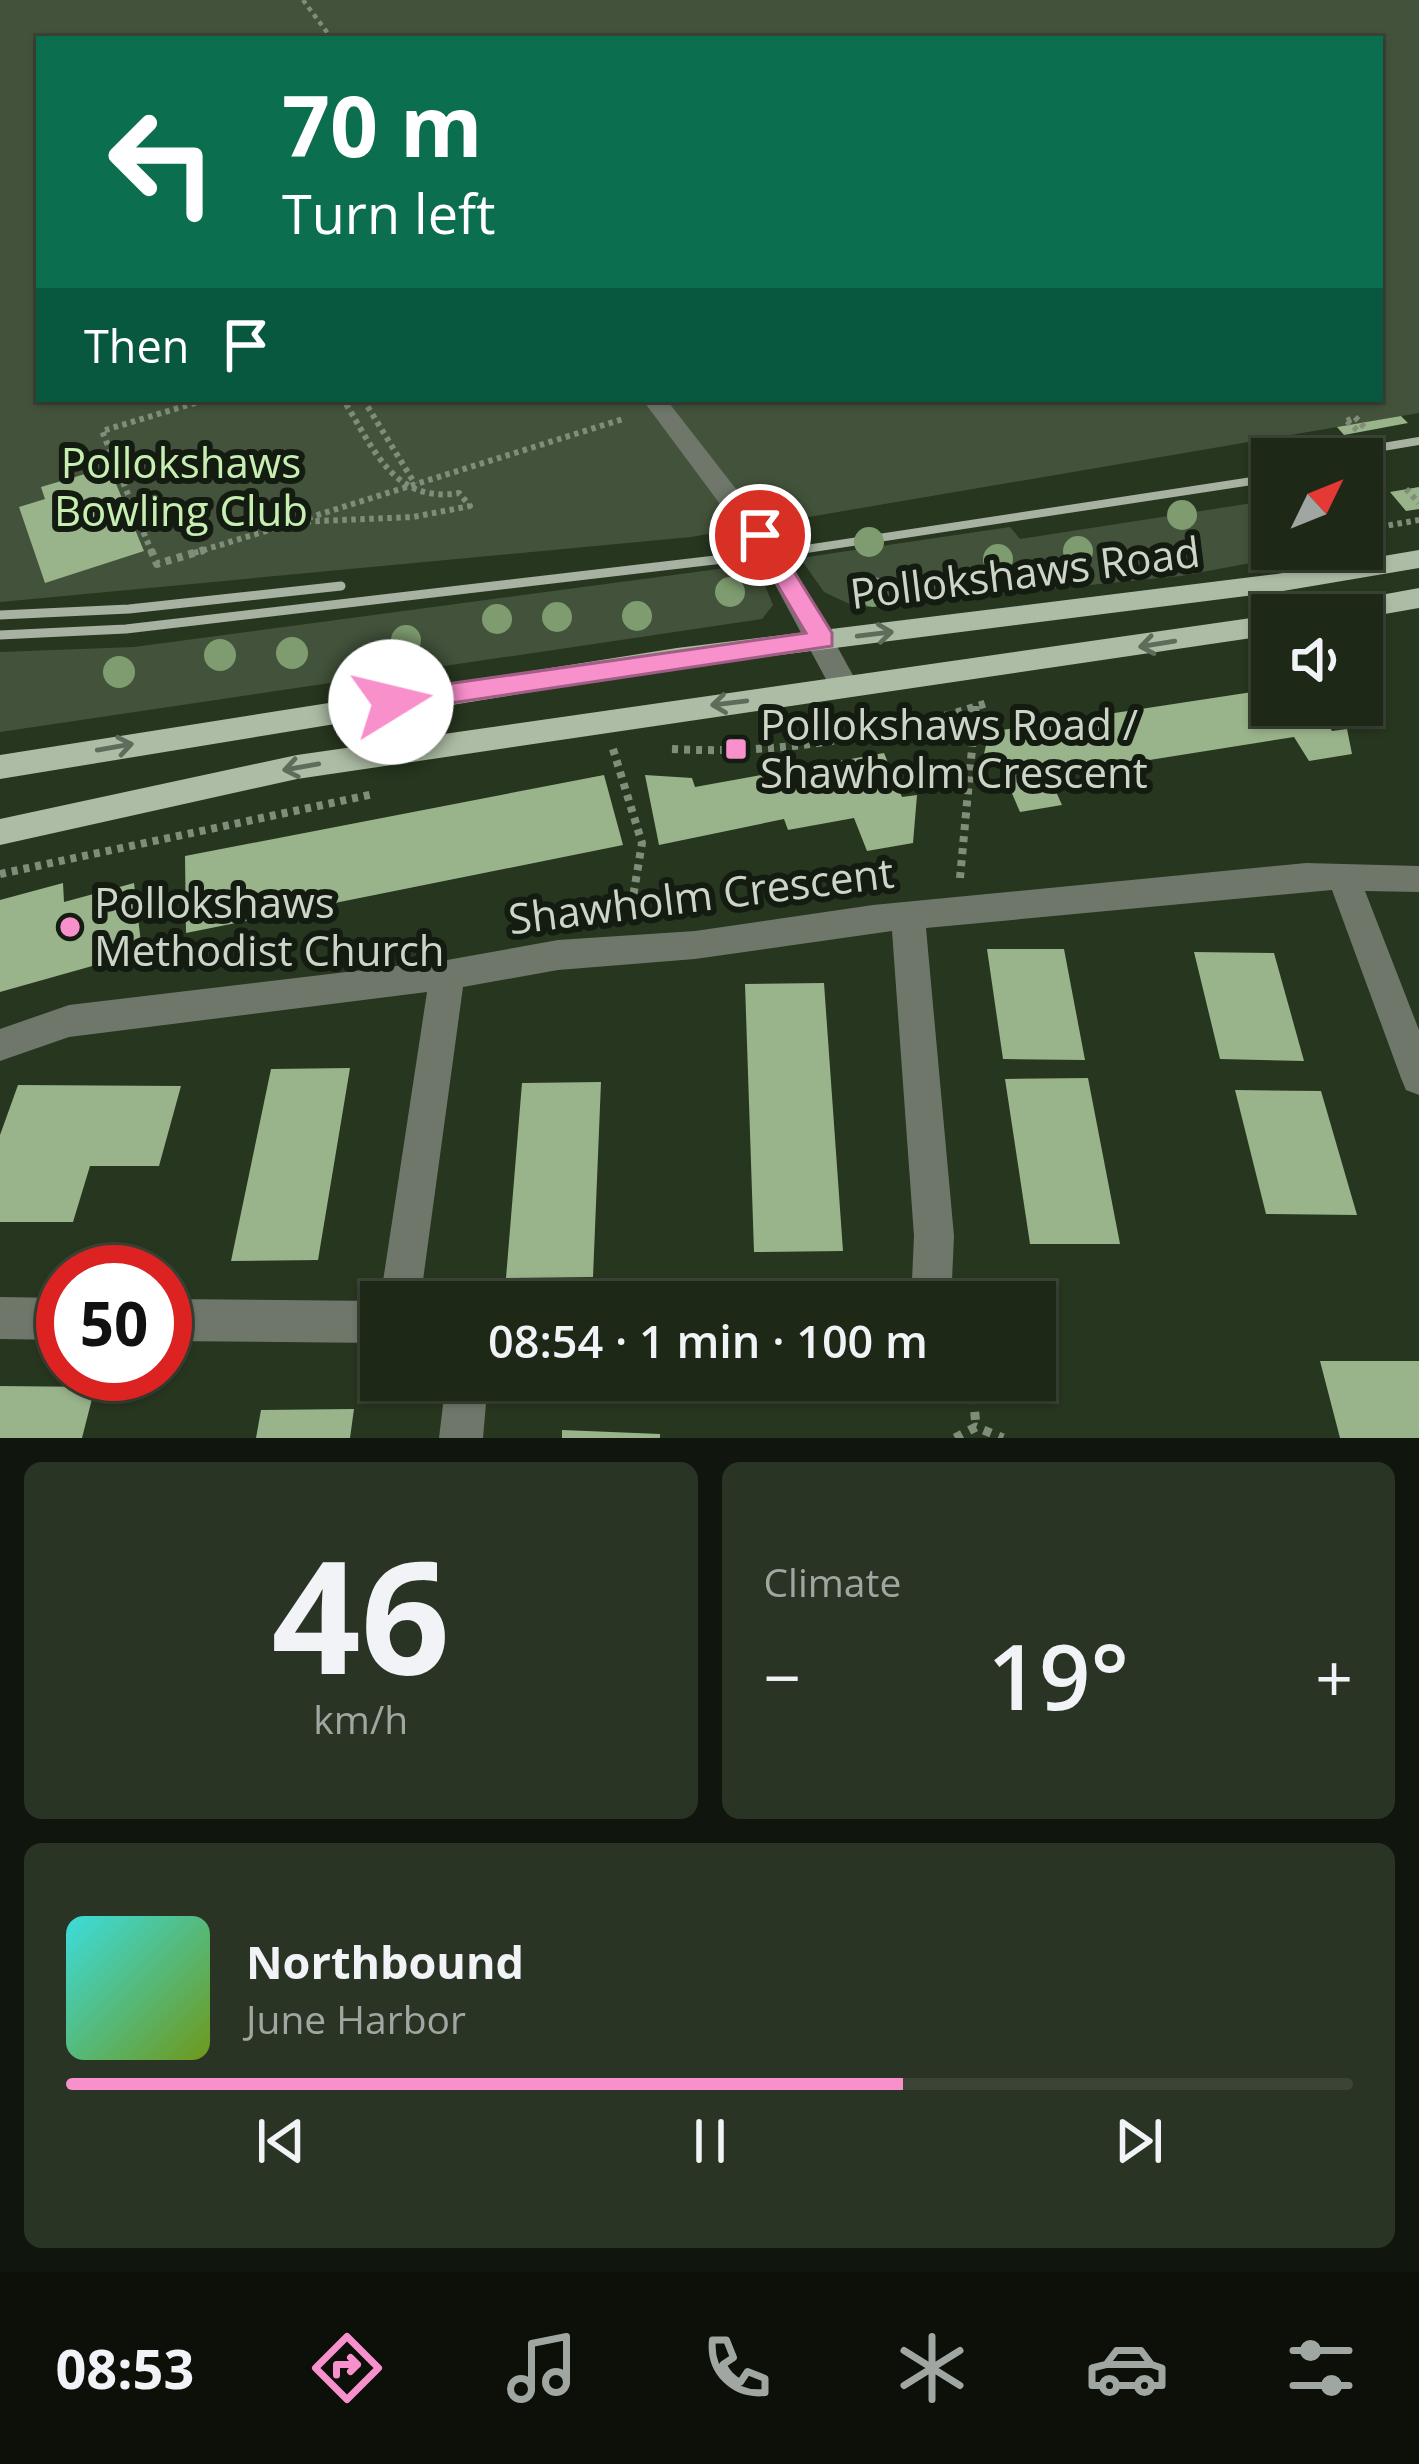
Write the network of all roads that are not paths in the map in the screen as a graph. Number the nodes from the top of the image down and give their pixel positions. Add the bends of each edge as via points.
1 (656, 402) edge
2 (1419, 559) edge
3 (1419, 598) edge
4 (1383, 605) edge
5 (1251, 628) edge
6 (823, 640) junction
7 (845, 688) junction
8 (0, 767) edge
9 (0, 832) edge
10 (1344, 878) junction
11 (1419, 879) edge
12 (908, 916) junction
13 (447, 975) junction
14 (0, 1045) edge
15 (1419, 1078) edge
16 (403, 1281) edge
17 (932, 1281) edge
18 (0, 1318) edge
19 (36, 1318) edge
20 (192, 1320) edge
21 (360, 1322) edge
22 (464, 1401) edge
23 (461, 1438) edge

1 - 6 street via 760,535
6 -> 2 main road, Pollokshaws Road
3 - 4 main road
5 -> 7 main road, Pollokshaws Road
6 - 7 street
8 -> 6 main road, Pollokshaws Road
7 -> 9 main road, Pollokshaws Road via 297,767
10 - 11 street, Shawholm Crescent
10 - 12 street, Shawholm Crescent
10 - 15 street
12 - 13 street, Shawholm Crescent
12 - 17 street
13 - 14 street, Shawholm Crescent via 69,1022
13 - 16 street
18 - 19 street
20 - 21 street
22 - 23 street

